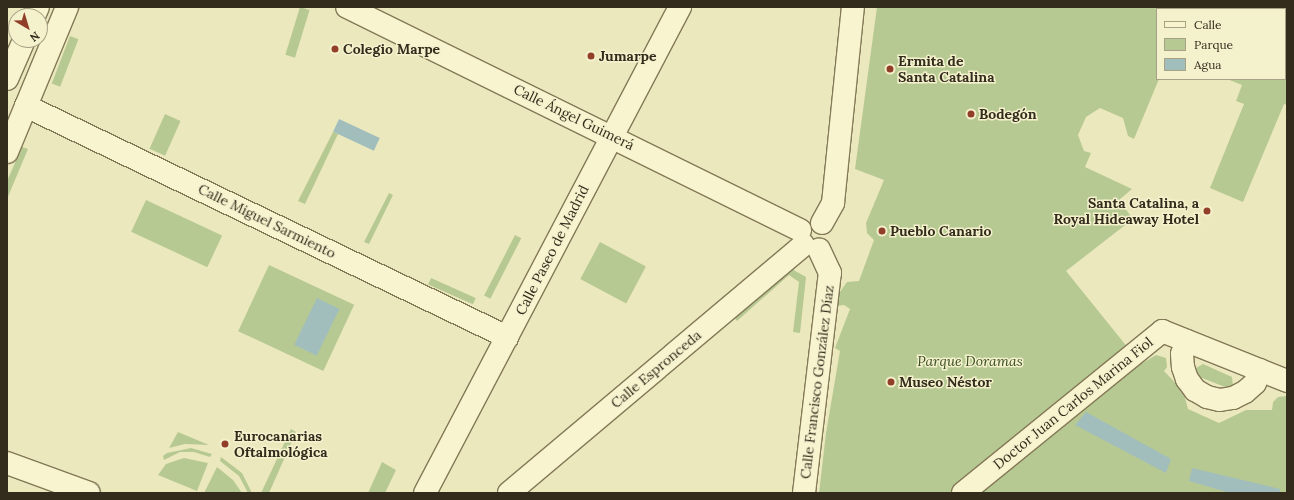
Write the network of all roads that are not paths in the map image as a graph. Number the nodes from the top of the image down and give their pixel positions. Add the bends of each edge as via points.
1 (68, 7) edge
2 (347, 7) edge
3 (680, 7) edge
4 (853, 7) edge
5 (21, 48) edge
6 (7, 79) edge
7 (26, 106) junction
8 (612, 135) junction
9 (7, 152) edge
10 (808, 241) junction
11 (507, 337) junction
12 (1187, 340) junction
13 (1260, 370) junction
14 (1287, 381) edge
15 (7, 463) edge
16 (89, 493) edge
17 (425, 493) edge
18 (509, 493) edge
19 (804, 493) edge
20 (963, 493) edge

1 - 7 street
2 - 8 street, Calle Ángel Guimerá
3 - 8 street, Calle Paseo de Madrid
4 - 10 street, Calle Espronceda via 833,203 822,223 807,222
5 - 6 street
7 - 9 street
7 - 11 street, Calle Miguel Sarmiento
8 - 10 street, Calle Ángel Guimerá
8 - 11 street, Calle Paseo de Madrid
10 - 18 street, Calle Espronceda
10 - 19 street, Calle Francisco González Díaz via 830,273
11 - 17 street, Calle Paseo de Madrid
12 - 13 street, Doctor Juan Carlos Marina Fiol
12 - 13 street via 1182,354 1185,373 1195,390 1207,397 1220,400 1239,395 1255,383
12 - 20 street, Doctor Juan Carlos Marina Fiol via 1162,330
13 - 14 street, Doctor Juan Carlos Marina Fiol
15 - 16 street

